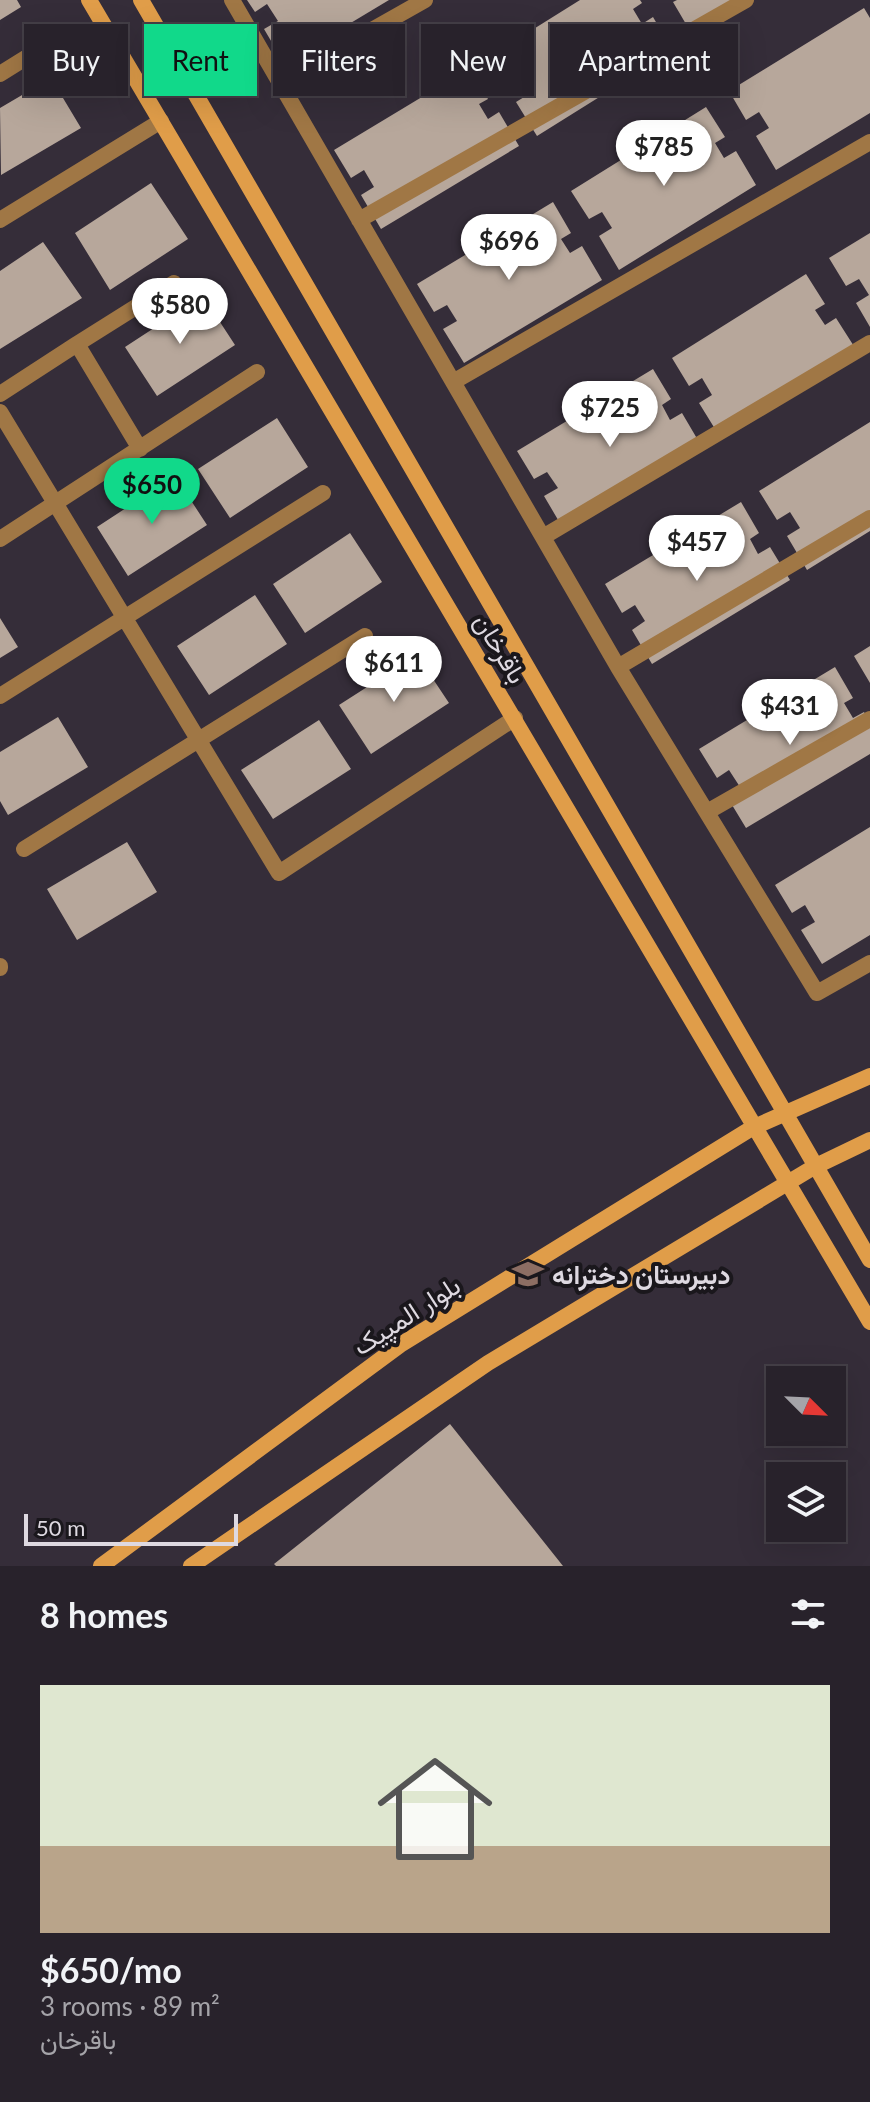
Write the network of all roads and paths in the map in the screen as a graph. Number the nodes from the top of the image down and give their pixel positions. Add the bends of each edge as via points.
1 (89, 0) edge
2 (141, 0) edge
3 (232, 0) edge
4 (425, 0) edge
5 (746, 0) edge
6 (383, 24) edge
7 (24, 59) edge
8 (273, 70) edge
9 (0, 74) edge
10 (288, 96) edge
11 (161, 121) junction
12 (870, 142) edge
13 (0, 220) edge
14 (359, 220) junction
15 (174, 283) dead end
16 (870, 343) edge
17 (77, 344) junction
18 (257, 372) dead end
19 (453, 382) junction
20 (0, 394) edge
21 (0, 412) edge
22 (140, 449) junction
23 (323, 493) dead end
24 (56, 504) junction
25 (870, 518) edge
26 (543, 537) junction
27 (0, 539) edge
28 (126, 618) junction
29 (365, 636) dead end
30 (618, 667) junction
31 (0, 696) edge
32 (515, 718) junction
33 (870, 719) edge
34 (197, 743) junction
35 (707, 812) junction
36 (24, 849) dead end
37 (870, 963) edge
38 (870, 1076) edge
39 (785, 1114) junction
40 (752, 1128) junction
41 (870, 1140) edge
42 (814, 1167) junction
43 (787, 1183) junction
44 (870, 1260) edge
45 (870, 1322) edge
46 (101, 1566) edge
47 (191, 1566) edge

1 - 11 street, باقرخان
2 - 39 street, باقرخان
3 - 8 street
4 - 6 street
5 - 14 street
7 - 9 street
10 - 14 street
11 - 13 street
11 - 32 street, باقرخان
12 - 19 street
14 - 19 street
15 - 17 street
16 - 26 street
17 - 20 street
17 - 22 street
18 - 22 street
19 - 26 street
21 - 24 street
22 - 24 street
23 - 28 street
24 - 27 street
24 - 28 street
25 - 30 street
26 - 30 street
28 - 31 street
28 - 34 street
29 - 34 street
30 - 35 street
32 - 34 street via 279,873
32 - 40 street, باقرخان
33 - 35 street
34 - 36 street
35 - 37 street via 817,993
38 - 39 street, بلوار المپیک
39 - 40 street, بلوار المپیک
39 - 42 street, باقرخان
40 - 43 street, باقرخان
40 - 46 street, بلوار المپیک via 400,1345
41 - 42 street
42 - 43 street
42 - 44 street, باقرخان
43 - 45 street, باقرخان
43 - 47 street via 488,1363

